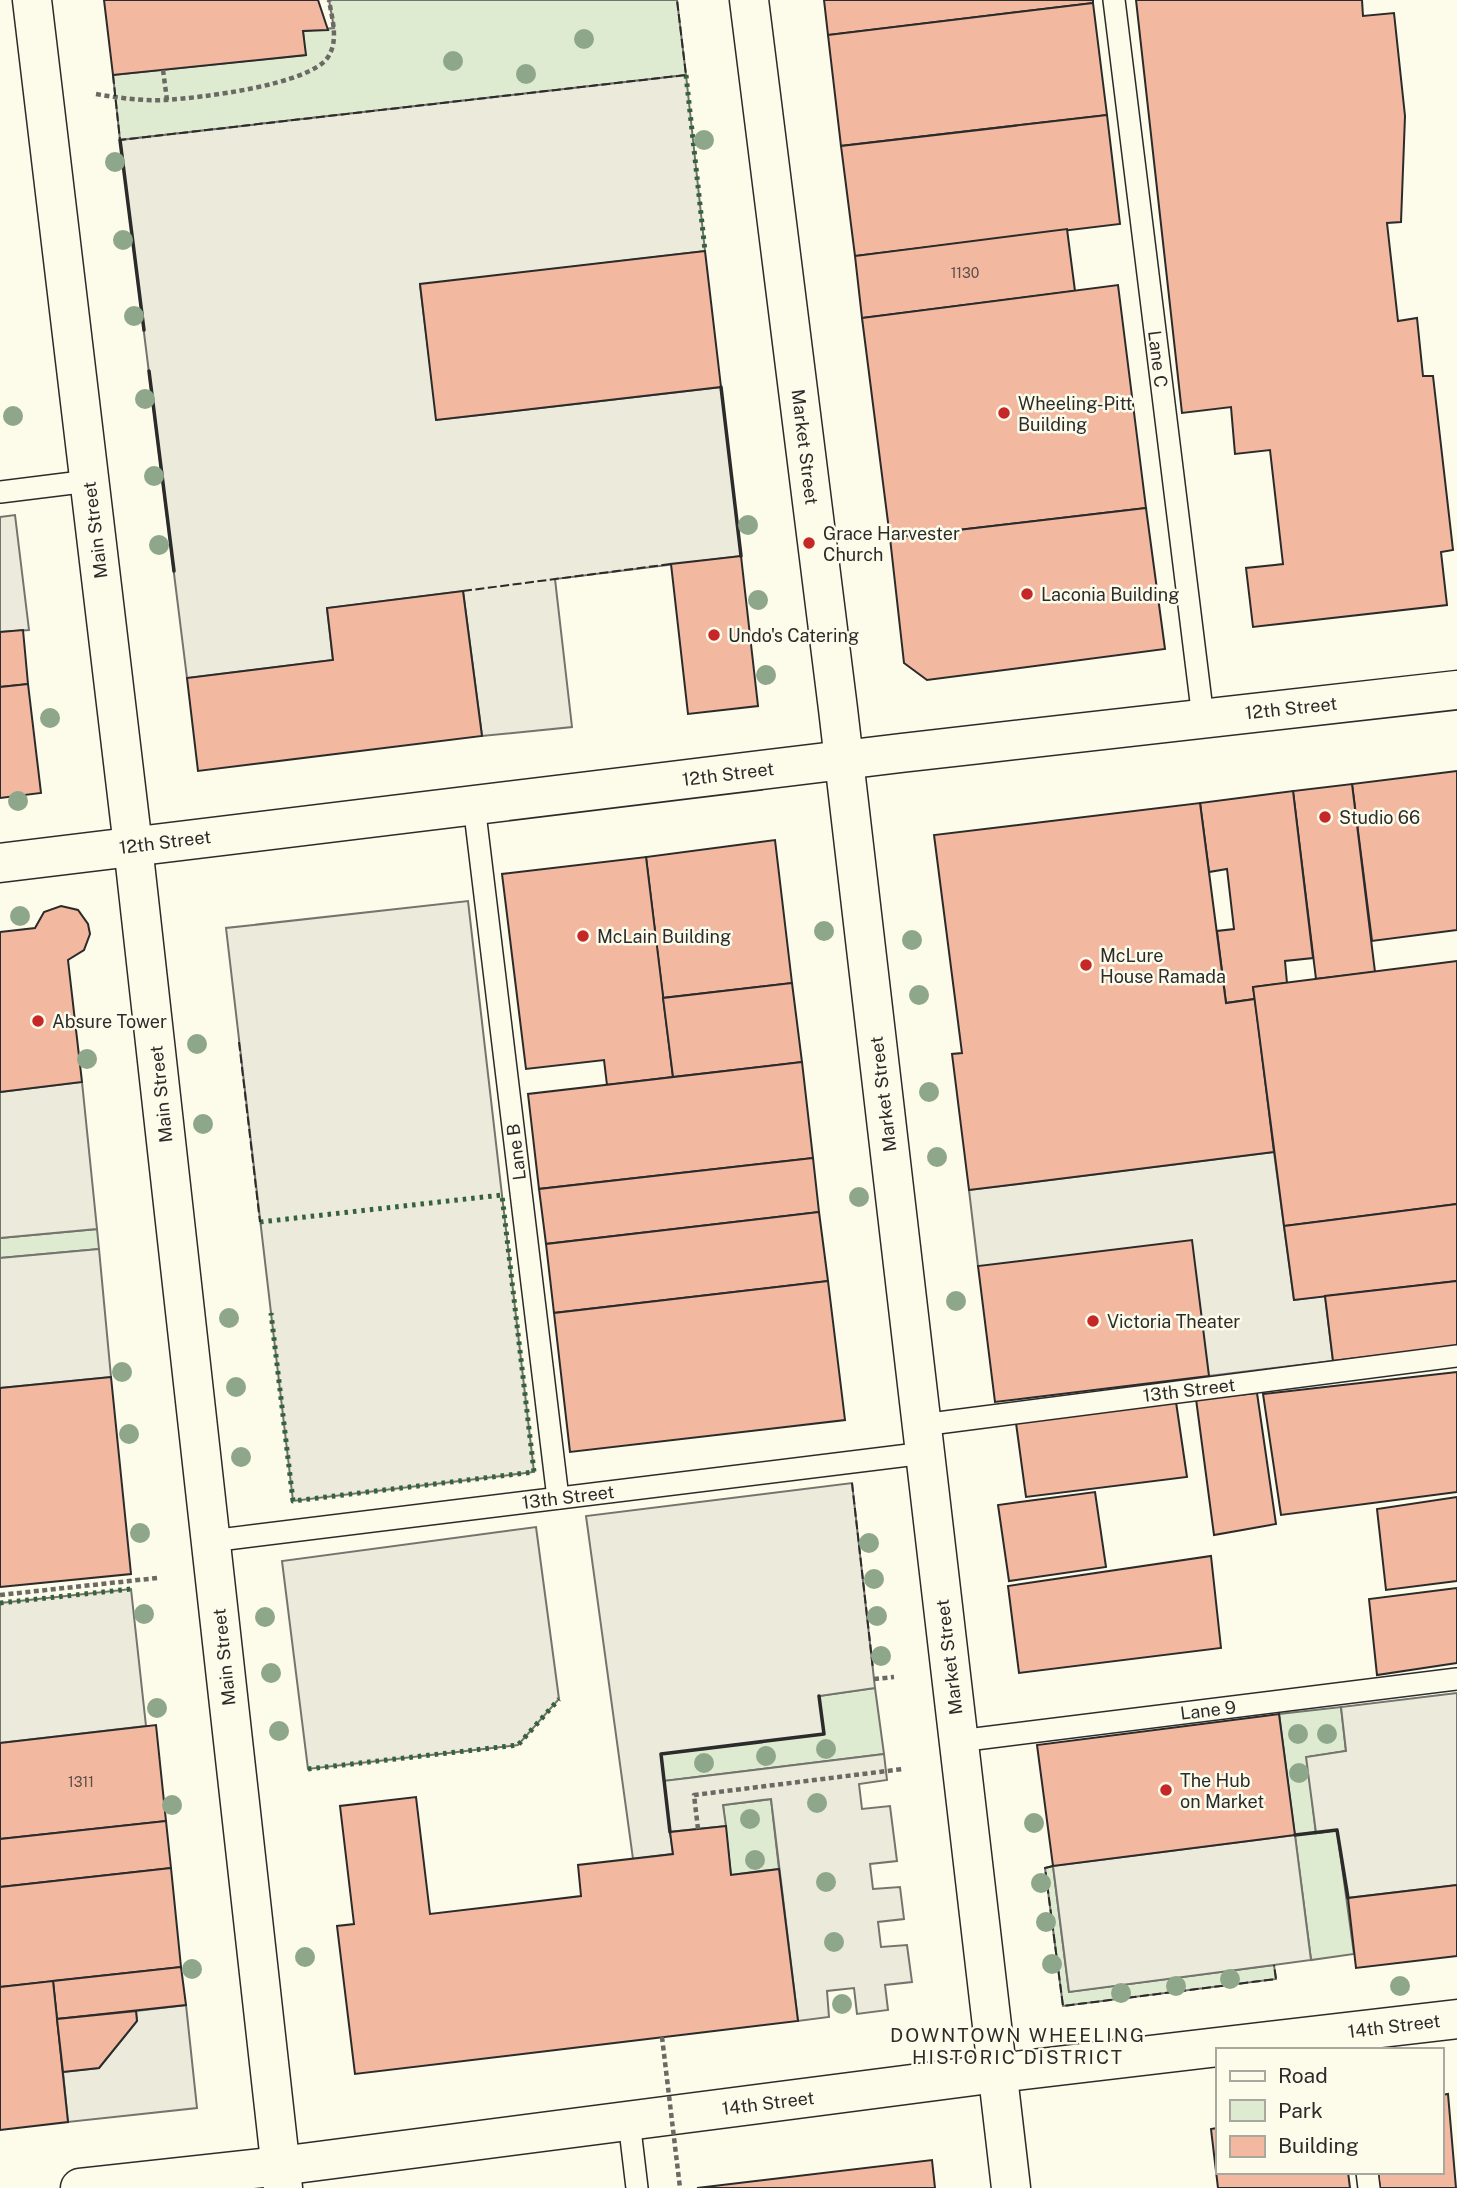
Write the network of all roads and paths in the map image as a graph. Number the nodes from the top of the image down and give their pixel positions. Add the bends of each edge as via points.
1 (32, 0) edge
2 (329, 0) edge
3 (749, 0) edge
4 (1114, 0) edge
5 (163, 70) dead end
6 (96, 94) dead end
7 (167, 100) junction
8 (89, 481) junction
9 (0, 492) edge
10 (1457, 690) edge
11 (1203, 718) junction
12 (844, 760) junction
13 (474, 805) junction
14 (133, 846) junction
15 (0, 863) edge
16 (1457, 1356) edge
17 (923, 1439) junction
18 (558, 1498) junction
19 (211, 1541) junction
20 (157, 1578) dead end
21 (0, 1595) edge
22 (894, 1677) dead end
23 (874, 1679) dead end
24 (1457, 1679) edge
25 (959, 1741) junction
26 (903, 1769) dead end
27 (698, 1829) dead end
28 (1457, 2019) edge
29 (662, 2038) dead end
30 (1351, 2040) edge
31 (1265, 2048) edge
32 (1216, 2053) edge
33 (997, 2073) junction
34 (629, 2121) junction
35 (282, 2177) edge
36 (80, 2188) edge
37 (637, 2188) edge
38 (680, 2188) edge
39 (1011, 2188) edge

1 - 8 main road, Main Street
2 - 7 path via 334,44 327,59 307,73 272,84
3 - 12 main road, Market Street
4 - 11 lane, Lane C
5 - 7 path
6 - 7 path
8 - 9 lane
8 - 14 main road, Main Street
10 - 11 main road, 12th Street
11 - 12 main road, 12th Street
12 - 13 main road, 12th Street
12 - 17 main road, Market Street
13 - 14 main road, 12th Street
13 - 18 lane, Lane B
14 - 15 main road, 12th Street
14 - 19 main road, Main Street
16 - 17 lane, 13th Street
17 - 18 lane, 13th Street
17 - 25 main road, Market Street
18 - 19 lane, 13th Street
19 - 35 main road, Main Street
20 - 21 path
22 - 23 path
24 - 25 lane, Lane 9
25 - 33 main road, Market Street
26 - 27 path via 694,1795
28 - 30 main road, 14th Street
29 - 38 path, bridge
30 - 31 main road, 14th Street
32 - 33 main road, 14th Street
33 - 34 main road, 14th Street
33 - 39 main road, Market Street
34 - 35 main road, 14th Street
34 - 37 lane
35 - 36 main road, 14th Street

